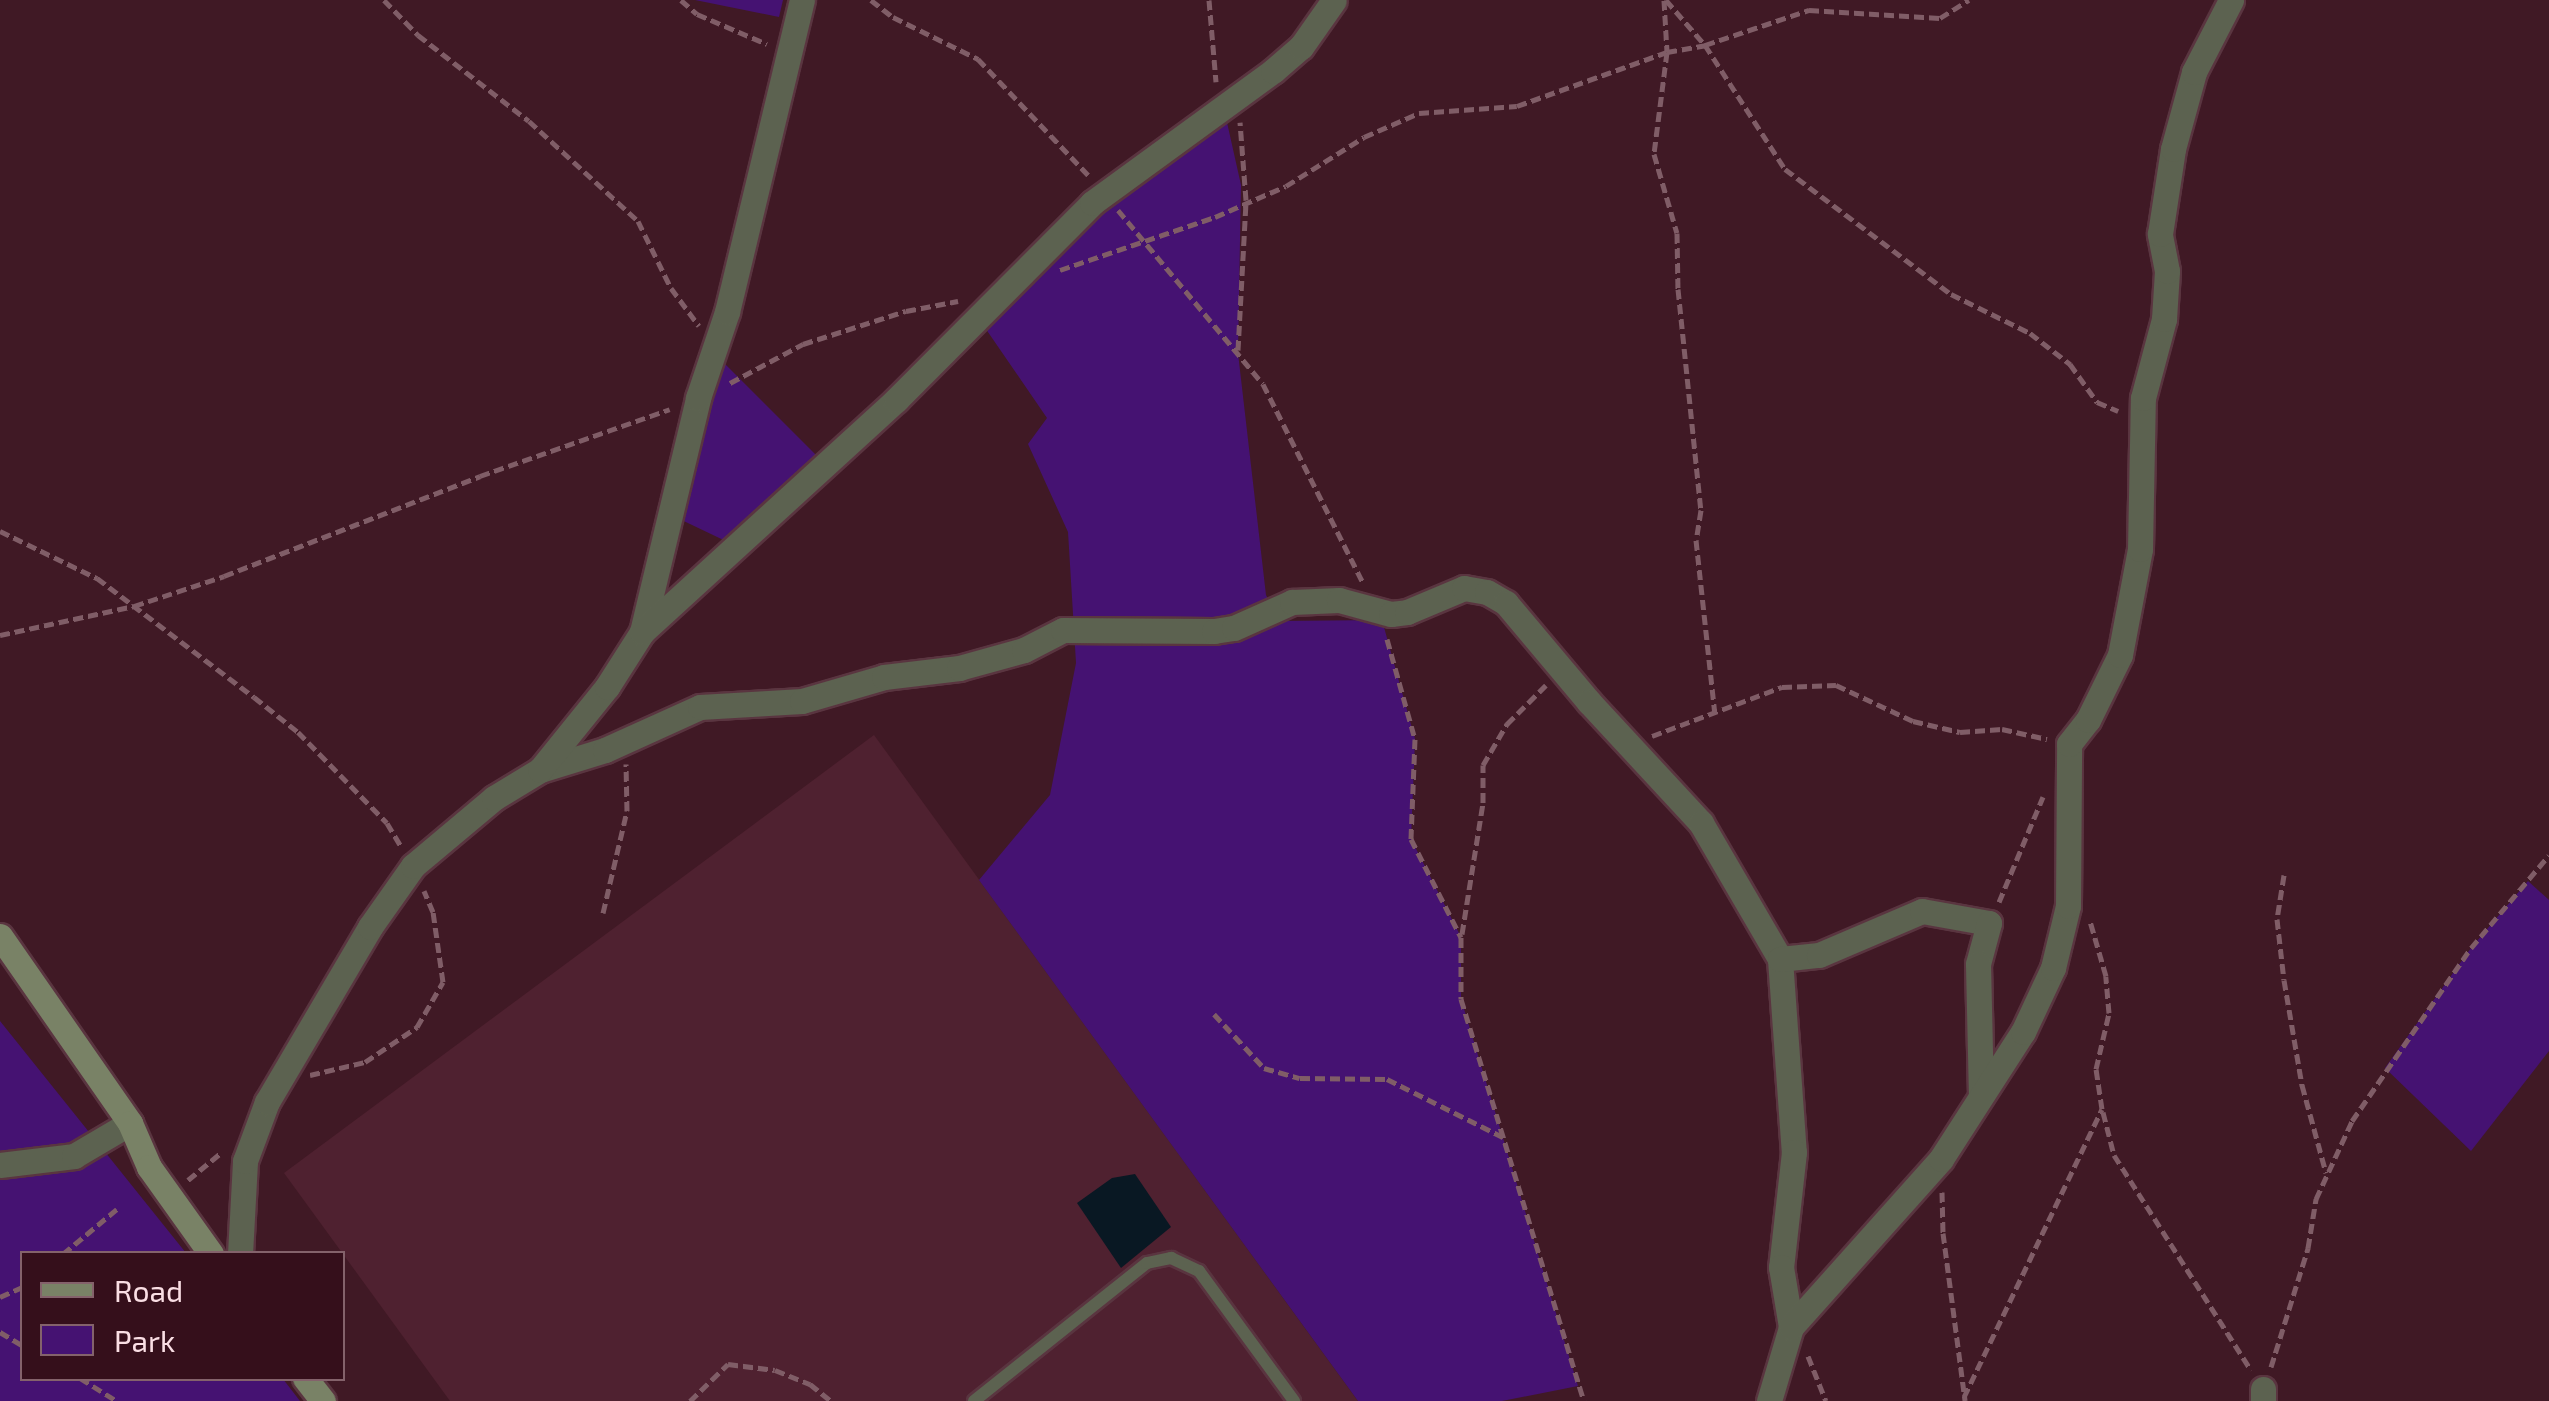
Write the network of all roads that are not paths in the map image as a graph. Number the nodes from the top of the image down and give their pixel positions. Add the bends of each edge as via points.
1 (802, 0) edge
2 (1334, 0) edge
3 (2231, 0) edge
4 (642, 632) junction
5 (540, 770) junction
6 (0, 936) edge
7 (1780, 959) junction
8 (1981, 1095) junction
9 (130, 1123) junction
10 (0, 1165) edge
11 (209, 1251) edge
12 (240, 1251) edge
13 (1791, 1327) junction
14 (307, 1381) edge
15 (323, 1401) edge
16 (974, 1401) edge
17 (1294, 1401) edge
18 (1770, 1401) edge

1 - 4 street
2 - 4 street via 1301,47 1104,192 896,400
3 - 8 street via 2194,72 2173,149 2160,234 2167,271 2164,319 2143,398 2140,548 2120,654 2069,744 2068,906 2054,968 2023,1032
4 - 5 street
5 - 7 street via 700,707 802,701 884,677 940,672 1024,650 1063,630 1214,631 1318,598 1407,612 1464,588 1506,603 1702,823
5 - 12 street via 494,798 414,866 370,927 278,1083 245,1161
6 - 9 street
7 - 8 street via 1819,955 1922,911 1989,922 1978,964
7 - 13 street via 1794,1152 1781,1266
8 - 13 street via 1941,1159
9 - 10 street via 74,1156
9 - 11 street via 149,1167
13 - 18 street
14 - 15 street
16 - 17 lane via 1147,1264 1171,1258 1199,1271

